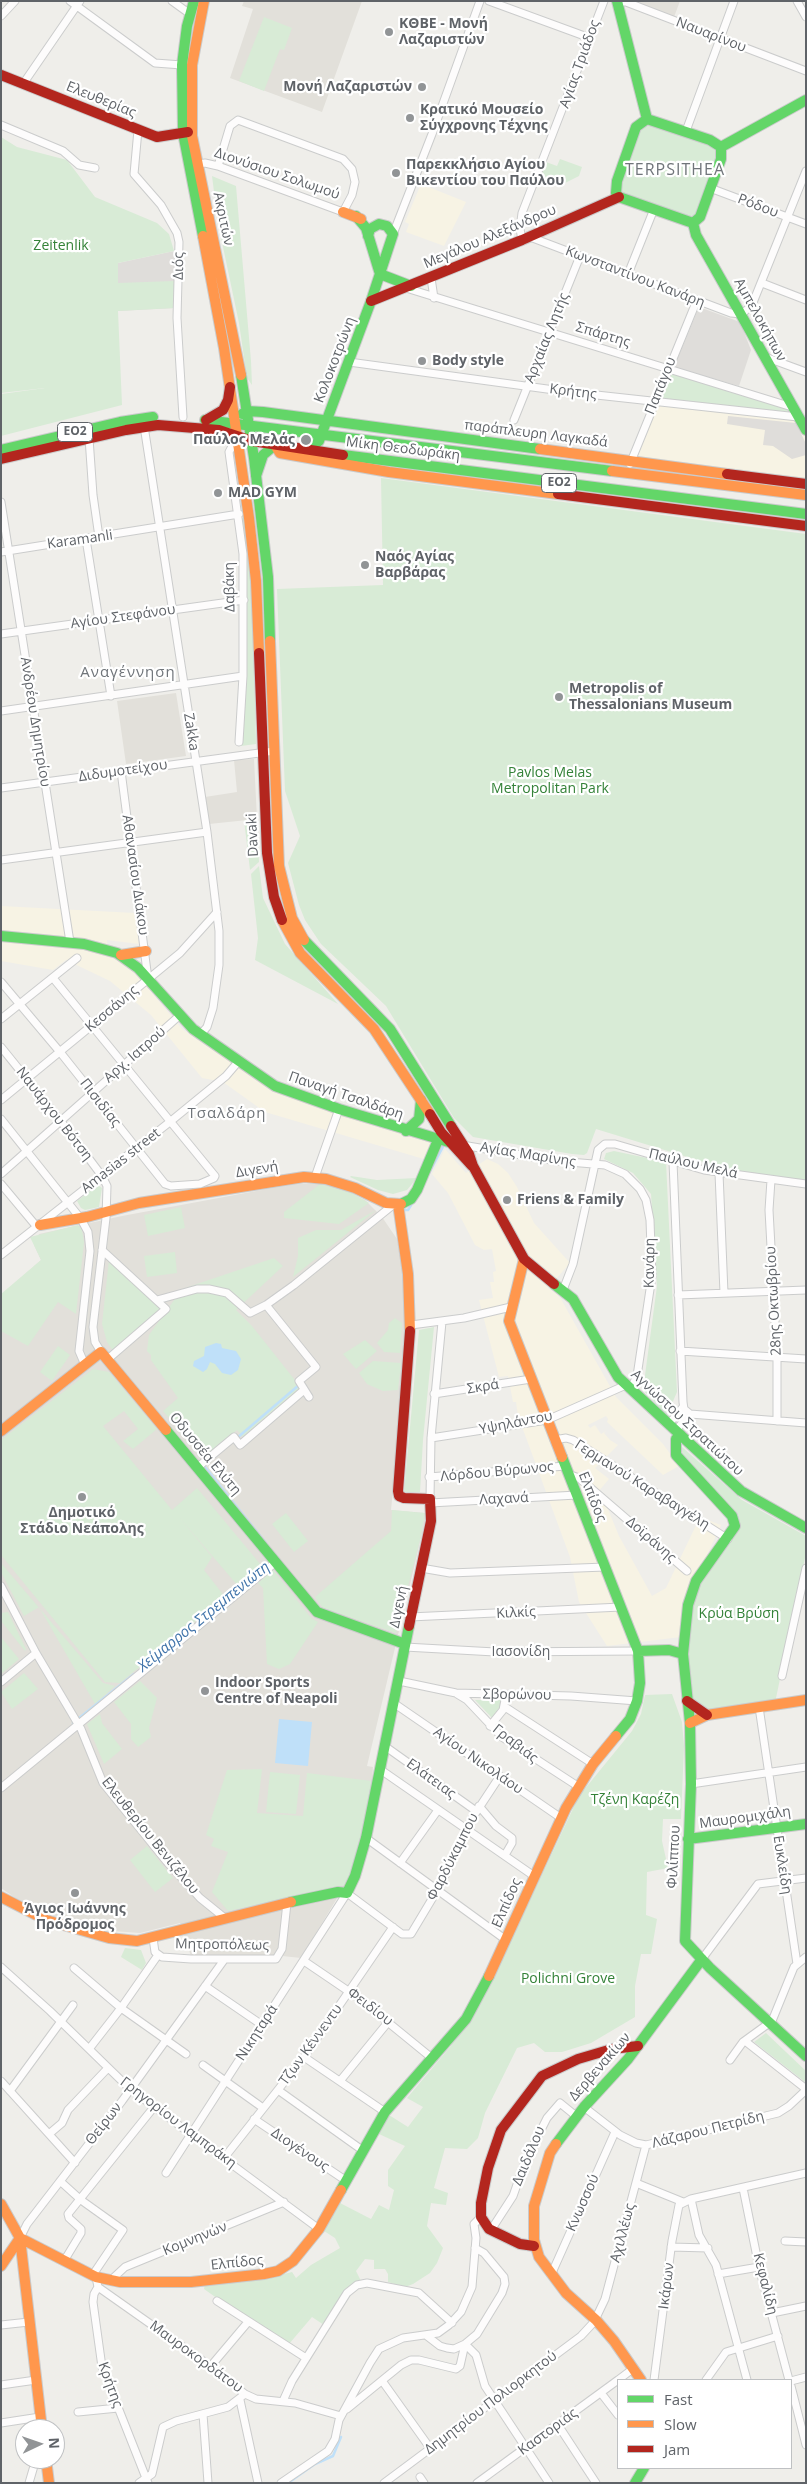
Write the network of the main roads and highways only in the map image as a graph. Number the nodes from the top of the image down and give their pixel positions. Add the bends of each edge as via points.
1 (194, 1) edge
2 (204, 1) edge
3 (617, 1) edge
4 (1, 75) edge
5 (806, 100) edge
6 (647, 119) junction
7 (188, 132) junction
8 (721, 147) junction
9 (193, 165) junction
10 (619, 197) junction
11 (344, 212) road end
12 (356, 216) junction
13 (693, 223) junction
14 (376, 224) junction
15 (392, 237) junction
16 (369, 239) junction
17 (380, 274) junction
18 (408, 287) junction
19 (371, 302) junction
20 (230, 387) junction
21 (247, 411) junction
22 (206, 420) junction
23 (326, 421) junction
24 (236, 422) junction
25 (249, 424) junction
26 (806, 430) edge
27 (322, 433) junction
28 (238, 435) junction
29 (252, 441) junction
30 (275, 445) junction
31 (1, 450) edge
32 (308, 450) junction
33 (1, 459) edge
34 (256, 476) junction
35 (806, 484) edge
36 (806, 496) edge
37 (728, 504) junction
38 (806, 514) edge
39 (726, 516) junction
40 (806, 526) edge
41 (1, 936) edge
42 (146, 951) road end
43 (121, 955) junction
44 (420, 1099) junction
45 (406, 1131) junction
46 (438, 1140) junction
47 (449, 1142) junction
48 (462, 1144) junction
49 (473, 1166) junction
50 (395, 1204) junction
51 (38, 1226) road end
52 (524, 1259) junction
53 (675, 1430) junction
54 (1, 1432) edge
55 (806, 1528) edge
56 (405, 1645) junction
57 (638, 1651) junction
58 (683, 1654) junction
59 (806, 1700) edge
60 (687, 1701) junction
61 (708, 1715) junction
62 (690, 1723) junction
63 (806, 1824) edge
64 (688, 1840) junction
65 (347, 1893) joint
66 (1, 1897) edge
67 (702, 1959) junction
68 (638, 2046) junction
69 (806, 2056) edge
70 (1, 2204) edge
71 (20, 2238) junction
72 (534, 2246) junction
73 (1, 2266) edge
74 (640, 2379) edge
75 (40, 2419) edge
76 (47, 2469) edge
77 (643, 2469) edge
78 (49, 2483) edge
79 (635, 2483) edge

1 - 7 main road, Ακριτών via 182,65
2 - 7 main road, Ακριτών via 192,65
3 - 6 main road
4 - 7 main road, Ελευθερίας via 160,137
5 - 8 main road
6 - 8 main road via 686,131
6 - 10 main road via 636,126 616,182
7 - 9 main road, Ακριτών
8 - 13 main road via 721,159 700,217
9 - 20 main road, Ακριτών
9 - 21 main road, Ακριτών
10 - 13 main road
10 - 18 main road, Μεγάλου Αλεξάνδρου
11 - 12 main road, Διονύσιου Σολωμού
12 - 14 main road, Διονύσιου Σολωμού
12 - 16 main road via 363,223
13 - 26 main road, Αμπελοκήπων via 696,235
14 - 15 main road via 387,226
14 - 16 main road via 370,229
15 - 16 main road via 387,246 380,248
15 - 17 main road, Κολοκοτρώνη
16 - 17 main road
17 - 18 main road, Σπάρτης
17 - 19 main road, Κολοκοτρώνη
18 - 19 main road, Μεγάλου Αλεξάνδρου
19 - 23 main road, Κολοκοτρώνη
20 - 22 main road via 223,410
20 - 24 main road, Ακριτών
21 - 23 main road, παράπλευρη Λαγκαδά
21 - 24 main road via 240,414
21 - 25 main road, Ακριτών
22 - 24 main road, Μίκη Θεοδωράκη / ΕΟ2
22 - 31 main road, Μίκη Θεοδωράκη / ΕΟ2 via 183,417 133,419
23 - 27 main road, Κολοκοτρώνη
23 - 35 main road, παράπλευρη Λαγκαδά
24 - 25 main road, Μίκη Θεοδωράκη / ΕΟ2
24 - 28 main road, Ακριτών
25 - 27 main road, Μίκη Θεοδωράκη / ΕΟ2
25 - 29 main road, Ακριτών
27 - 32 main road, Κολοκοτρώνη via 319,441
27 - 36 main road, Μίκη Θεοδωράκη / ΕΟ2
28 - 29 main road, Μίκη Θεοδωράκη / ΕΟ2
28 - 33 main road, Μίκη Θεοδωράκη / ΕΟ2 via 187,426 144,426
28 - 44 main road, Davaki via 256,581 269,873 275,902 283,924 300,953 378,1033
29 - 30 main road, Μίκη Θεοδωράκη / ΕΟ2
29 - 34 main road, Davaki
30 - 32 main road, Μίκη Θεοδωράκη / ΕΟ2
30 - 34 main road via 263,455
30 - 39 main road via 280,454 389,472
32 - 37 main road, Μίκη Θεοδωράκη / ΕΟ2
34 - 48 main road, Davaki via 268,577 280,866 286,900 295,925 314,953 374,1010 390,1030
37 - 38 main road, Μίκη Θεοδωράκη / ΕΟ2
37 - 39 main road
39 - 40 main road
41 - 43 main road, Παναγή Τσαλδάρη via 70,942
42 - 43 main road
43 - 45 main road, Παναγή Τσαλδάρη via 200,1035 275,1086
44 - 45 main road via 419,1119
44 - 47 main road, Davaki
45 - 46 main road, Παναγή Τσαλδάρη
46 - 47 main road, Παναγή Τσαλδάρη
46 - 50 main road via 416,1193 409,1200
47 - 48 main road, Παναγή Τσαλδάρη
47 - 49 main road, Davaki
48 - 49 main road
49 - 52 main road, Αγνώστου Στρατιώτου
50 - 51 main road, Διγενή via 338,1182 315,1177 277,1180 159,1200
50 - 56 main road, Διγενή via 408,1274 411,1325 398,1494 404,1498 430,1501 431,1523
52 - 53 main road, Αγνώστου Στρατιώτου via 564,1290 579,1308 613,1369 628,1388
52 - 57 main road, Ελπίδος via 509,1321
53 - 55 main road, Αγνώστου Στρατιώτου via 742,1493
53 - 58 main road, Φιλίππου via 676,1455 734,1519 735,1526 696,1581 688,1605
54 - 56 main road, Οδυσσέα Ελύτη via 85,1365 104,1356 319,1614
56 - 65 main road, Διγενή via 366,1838
57 - 58 main road via 669,1650
57 - 71 main road, Ελπίδος via 641,1679 628,1723 594,1764 561,1818 484,1987 466,2019 385,2112 319,2229 295,2259 274,2272 191,2282 96,2280
58 - 60 main road, Φιλίππου
59 - 61 main road
60 - 61 main road
60 - 62 main road, Φιλίππου
61 - 62 main road
62 - 64 main road, Φιλίππου
63 - 64 main road, Μαυρομιχάλη
64 - 67 main road, Φιλίππου via 684,1936 687,1944
65 - 66 main road, Μητροπόλεως via 287,1903 153,1938 124,1940 31,1914
67 - 68 main road, Δερβενακίων
67 - 69 main road, Φιλίππου
68 - 72 main road, Δερβενακίων via 576,2116 550,2152 534,2206
68 - 72 main road via 612,2049 549,2072 536,2083 506,2121 492,2151 482,2195 481,2217 489,2229 520,2244
70 - 71 main road
71 - 73 main road
71 - 75 main road
72 - 74 main road via 570,2298 596,2320
76 - 78 main road
77 - 79 main road

